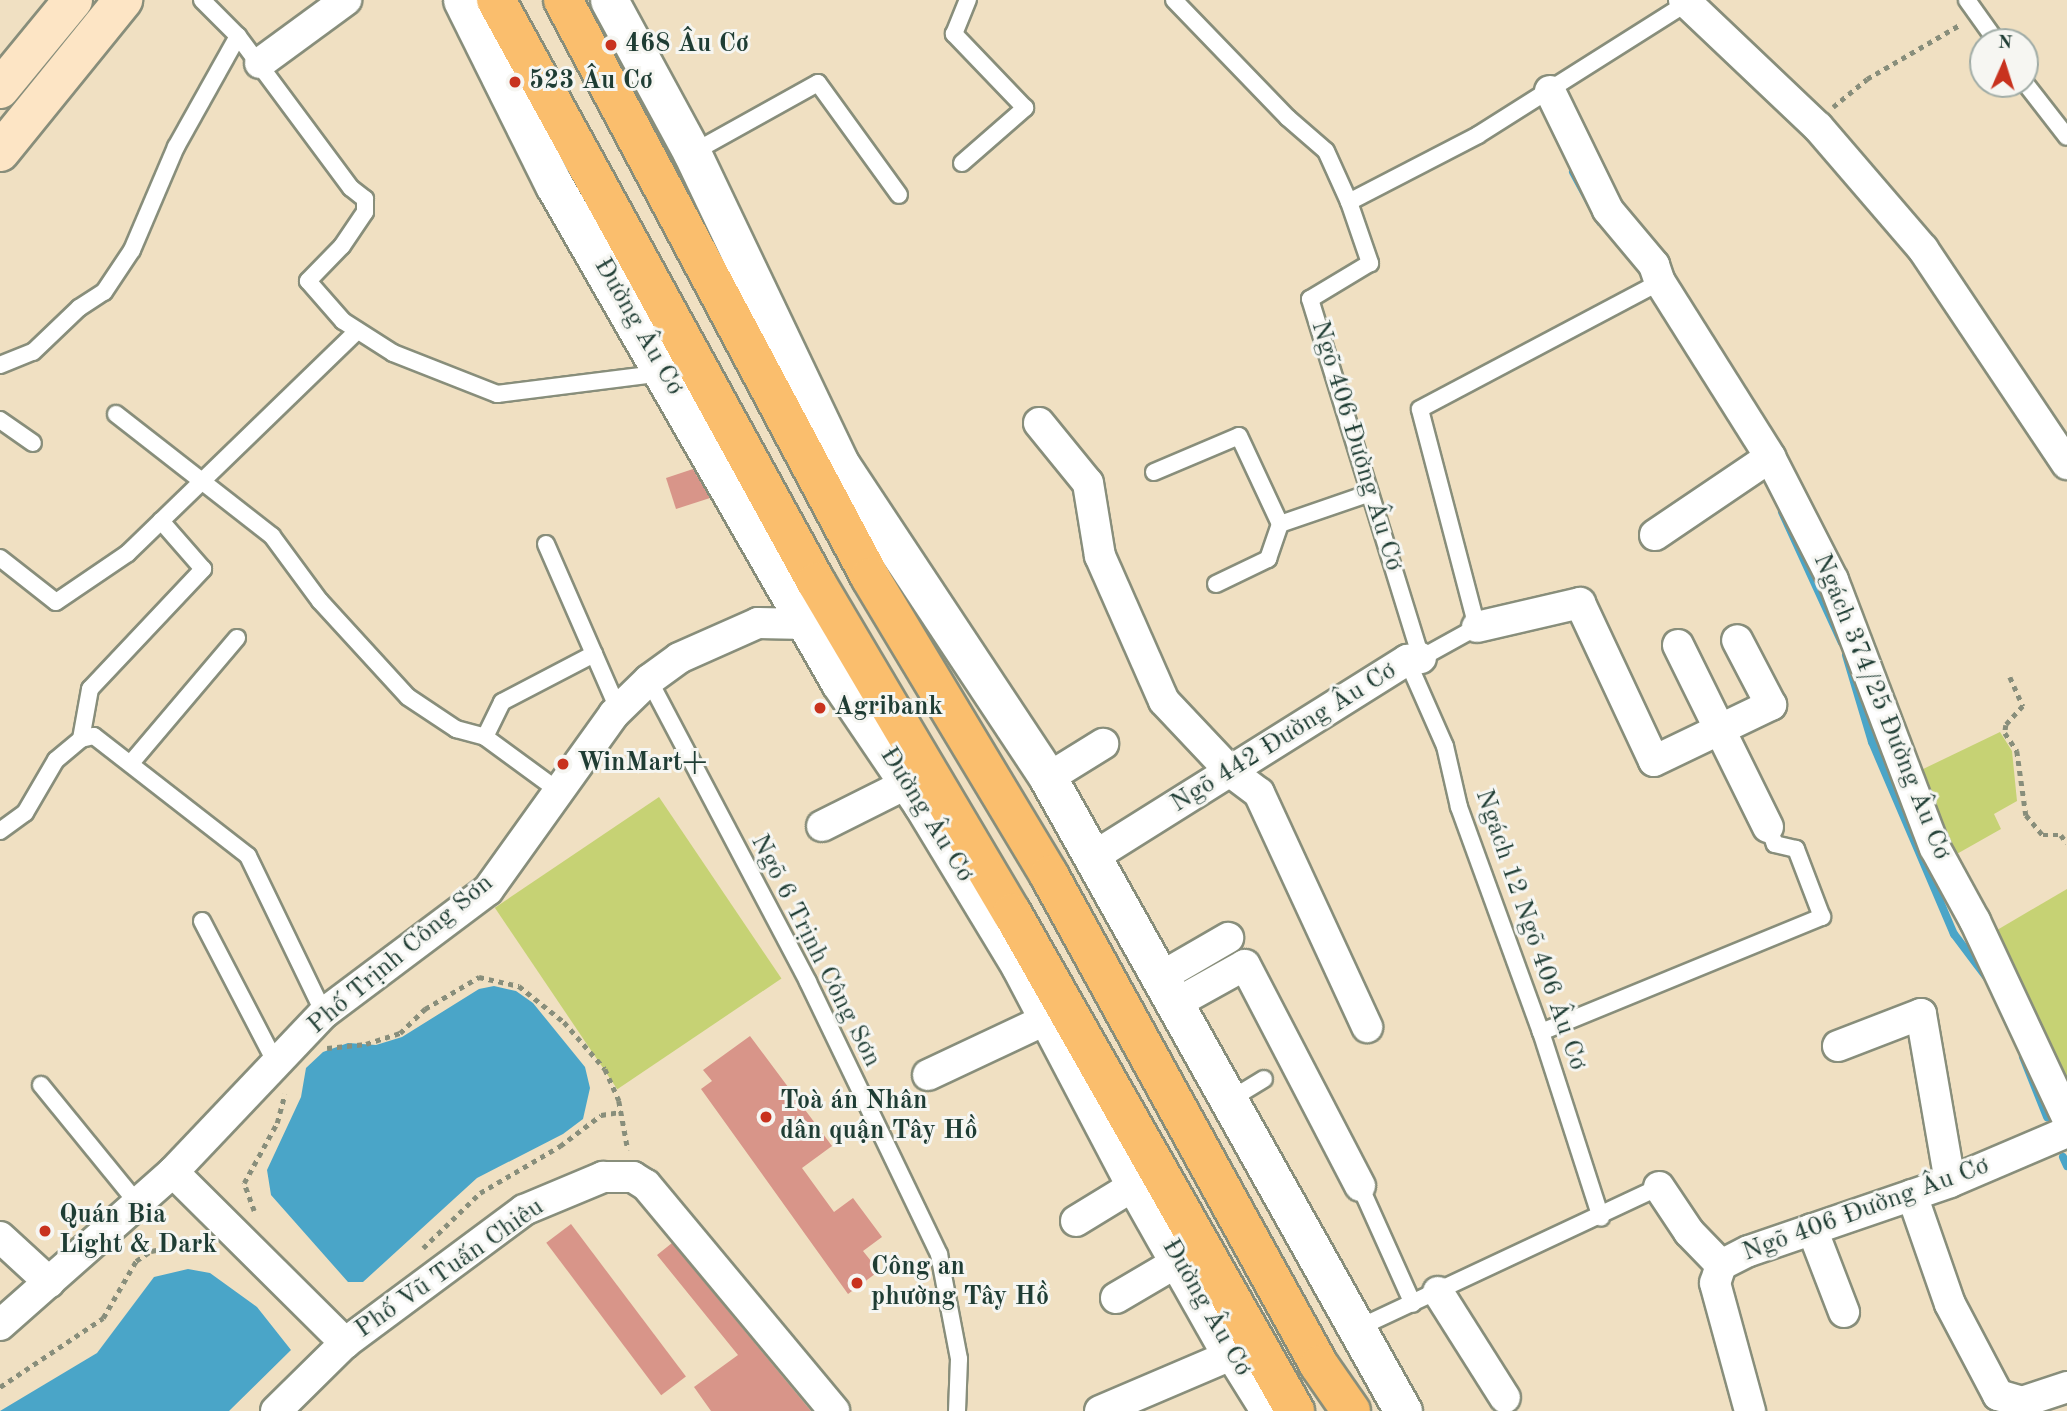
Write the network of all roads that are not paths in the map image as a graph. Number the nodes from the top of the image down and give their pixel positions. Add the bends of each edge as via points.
1 (123, 0) edge
2 (202, 0) edge
3 (346, 0) edge
4 (462, 0) edge
5 (496, 0) edge
6 (563, 0) edge
7 (609, 0) edge
8 (968, 0) edge
9 (1174, 0) edge
10 (1968, 0) edge
11 (1686, 1) edge
12 (65, 3) edge
13 (1988, 28) edge
14 (238, 36) junction
15 (260, 63) junction
16 (0, 89) edge
17 (1550, 91) junction
18 (2037, 98) edge
19 (2067, 137) edge
20 (0, 152) edge
21 (692, 153) junction
22 (962, 163) dead end
23 (899, 195) dead end
24 (1349, 202) junction
25 (1660, 282) junction
26 (357, 331) junction
27 (0, 365) edge
28 (665, 373) junction
29 (116, 414) dead end
30 (0, 420) edge
31 (1039, 423) dead end
32 (33, 443) dead end
33 (1770, 457) junction
34 (2067, 464) edge
35 (1154, 472) dead end
36 (202, 480) junction
37 (1370, 493) junction
38 (161, 521) junction
39 (1280, 524) junction
40 (1655, 535) dead end
41 (546, 544) dead end
42 (0, 558) edge
43 (860, 558) junction
44 (816, 582) junction
45 (1216, 584) dead end
46 (807, 624) junction
47 (1477, 627) junction
48 (237, 638) dead end
49 (1737, 640) dead end
50 (1678, 645) dead end
51 (594, 654) junction
52 (1414, 659) junction
53 (649, 680) junction
54 (618, 709) junction
55 (1721, 728) junction
56 (485, 737) junction
57 (81, 739) junction
58 (1103, 744) dead end
59 (131, 762) junction
60 (1231, 772) junction
61 (1048, 778) junction
62 (908, 783) junction
63 (556, 789) junction
64 (822, 826) dead end
65 (1768, 827) joint
66 (0, 831) edge
67 (1093, 857) junction
68 (202, 922) dead end
69 (1228, 937) dead end
70 (1166, 992) junction
71 (324, 1013) junction
72 (1049, 1018) junction
73 (1367, 1027) dead end
74 (1541, 1032) junction
75 (1838, 1046) dead end
76 (282, 1075) junction
77 (928, 1075) dead end
78 (1264, 1079) dead end
79 (41, 1085) dead end
80 (1228, 1101) junction
81 (2067, 1117) edge
82 (2067, 1132) edge
83 (173, 1172) junction
84 (1950, 1182) junction
85 (1135, 1185) junction
86 (1360, 1186) joint
87 (1659, 1187) joint
88 (1912, 1195) junction
89 (138, 1204) junction
90 (1601, 1218) junction
91 (1076, 1221) dead end
92 (1812, 1229) junction
93 (0, 1237) edge
94 (1179, 1261) junction
95 (1721, 1265) junction
96 (49, 1282) junction
97 (1116, 1298) dead end
98 (1425, 1298) junction
99 (1843, 1312) dead end
100 (2, 1320) edge
101 (1354, 1331) junction
102 (345, 1343) junction
103 (1231, 1355) junction
104 (2067, 1387) edge
105 (1505, 1398) dead end
106 (2024, 1406) edge
107 (1282, 1409) edge
108 (276, 1411) edge
109 (834, 1411) edge
110 (957, 1411) edge
111 (1100, 1411) edge
112 (1351, 1411) edge
113 (1403, 1411) edge
114 (1750, 1411) edge

1 - 20 main road
2 - 14 lane
3 - 15 street
4 - 28 street, Đường Âu Cơ via 554,185
5 - 44 main road, Đường Âu Cơ
6 - 43 main road
7 - 21 street
8 - 22 lane via 954,34 1025,108
9 - 24 lane, Ngõ 406 Đường Âu Cơ via 1288,118 1326,150
10 - 13 lane
11 - 17 lane
11 - 34 street via 1818,127 1923,249
12 - 16 main road
14 - 15 lane
14 - 27 lane via 176,147 132,250 104,292 79,308 33,352
15 - 26 lane via 351,188 365,199 365,212 342,246 308,281 342,321
17 - 24 lane
17 - 25 street, Ngách 374/25 Đường Âu Cơ via 1608,210 1654,265
18 - 19 lane
21 - 23 lane via 818,83
21 - 61 street via 841,466
24 - 37 lane, Ngõ 406 Đường Âu Cơ via 1370,262 1310,299
25 - 33 street, Ngách 374/25 Đường Âu Cơ
25 - 47 lane via 1420,409
26 - 28 lane via 429,369 497,394
26 - 36 lane
28 - 46 street, Đường Âu Cơ
29 - 36 lane
30 - 32 lane
31 - 60 street via 1088,483 1100,556 1164,701
33 - 40 street
33 - 81 street, Ngách 374/25 Đường Âu Cơ via 1833,580 1934,848 1975,921
35 - 39 lane via 1239,436
36 - 38 lane
36 - 56 lane via 272,536 320,601 408,697 456,729
37 - 39 lane
37 - 52 lane, Ngõ 406 Đường Âu Cơ
38 - 42 lane via 128,553 56,602
38 - 57 lane via 203,569 90,689
39 - 45 lane via 1268,558
41 - 51 lane
43 - 44 main road
43 - 112 main road via 1049,875 1319,1365
44 - 107 main road, Đường Âu Cơ via 1012,913
46 - 53 street, Phố Trịnh Công Sơn via 758,623 679,658
46 - 62 street, Đường Âu Cơ via 840,683
47 - 52 lane, Ngõ 442 Đường Âu Cơ
47 - 55 street, Ngõ 442 Đường Âu Cơ via 1580,603 1654,761
48 - 59 lane
49 - 55 street, Ngõ 442 Đường Âu Cơ via 1771,705
50 - 55 street
51 - 54 lane
51 - 56 lane via 502,702
52 - 60 street, Ngõ 442 Đường Âu Cơ
52 - 74 lane, Ngách 12 Ngõ 406 Âu Cơ via 1445,746 1459,807
53 - 54 street, Phố Trịnh Công Sơn
53 - 110 lane, Ngõ 6 Trịnh Công Sơn via 808,982 939,1255 959,1359
54 - 63 street, Phố Trịnh Công Sơn
55 - 65 street
56 - 63 lane
57 - 59 lane via 94,736
57 - 66 lane via 41,780 25,813
58 - 61 street
59 - 71 lane via 248,856
60 - 67 street, Ngõ 442 Đường Âu Cơ
60 - 73 street via 1259,793
61 - 67 street
62 - 64 street
62 - 72 street, Đường Âu Cơ
63 - 71 street, Phố Trịnh Công Sơn via 488,890
65 - 74 lane via 1775,844 1796,849 1822,917
67 - 70 street
68 - 76 lane
69 - 70 street
70 - 80 street
70 - 86 street via 1245,965
71 - 76 street, Phố Trịnh Công Sơn
72 - 77 street
72 - 85 street, Đường Âu Cơ
74 - 90 lane, Ngách 12 Ngõ 406 Âu Cơ
75 - 84 street via 1921,1014
76 - 83 street, Phố Trịnh Công Sơn
78 - 80 lane
79 - 89 lane
80 - 101 street
82 - 84 street, Ngõ 406 Đường Âu Cơ
83 - 89 street, Phố Trịnh Công Sơn
83 - 102 street
84 - 88 street, Ngõ 406 Đường Âu Cơ
85 - 91 street
85 - 94 street, Đường Âu Cơ
86 - 98 lane
87 - 90 lane, Ngõ 406 Đường Âu Cơ
87 - 95 street, Ngõ 406 Đường Âu Cơ via 1689,1232
88 - 92 street, Ngõ 406 Đường Âu Cơ
88 - 106 street via 1950,1304 1998,1395
89 - 96 street, Phố Trịnh Công Sơn
90 - 98 lane, Ngõ 406 Đường Âu Cơ
92 - 95 street, Ngõ 406 Đường Âu Cơ
92 - 99 street
93 - 96 street
94 - 97 street
94 - 103 street, Đường Âu Cơ
95 - 114 street via 1715,1283
96 - 100 street, Phố Trịnh Công Sơn
98 - 101 lane, Ngõ 406 Đường Âu Cơ
98 - 105 street
101 - 113 street
102 - 108 street, Phố Vũ Tuấn Chiêu
102 - 109 street, Phố Vũ Tuấn Chiêu via 524,1210 603,1177 634,1177 674,1214
103 - 107 street, Đường Âu Cơ
103 - 111 street
104 - 106 street

